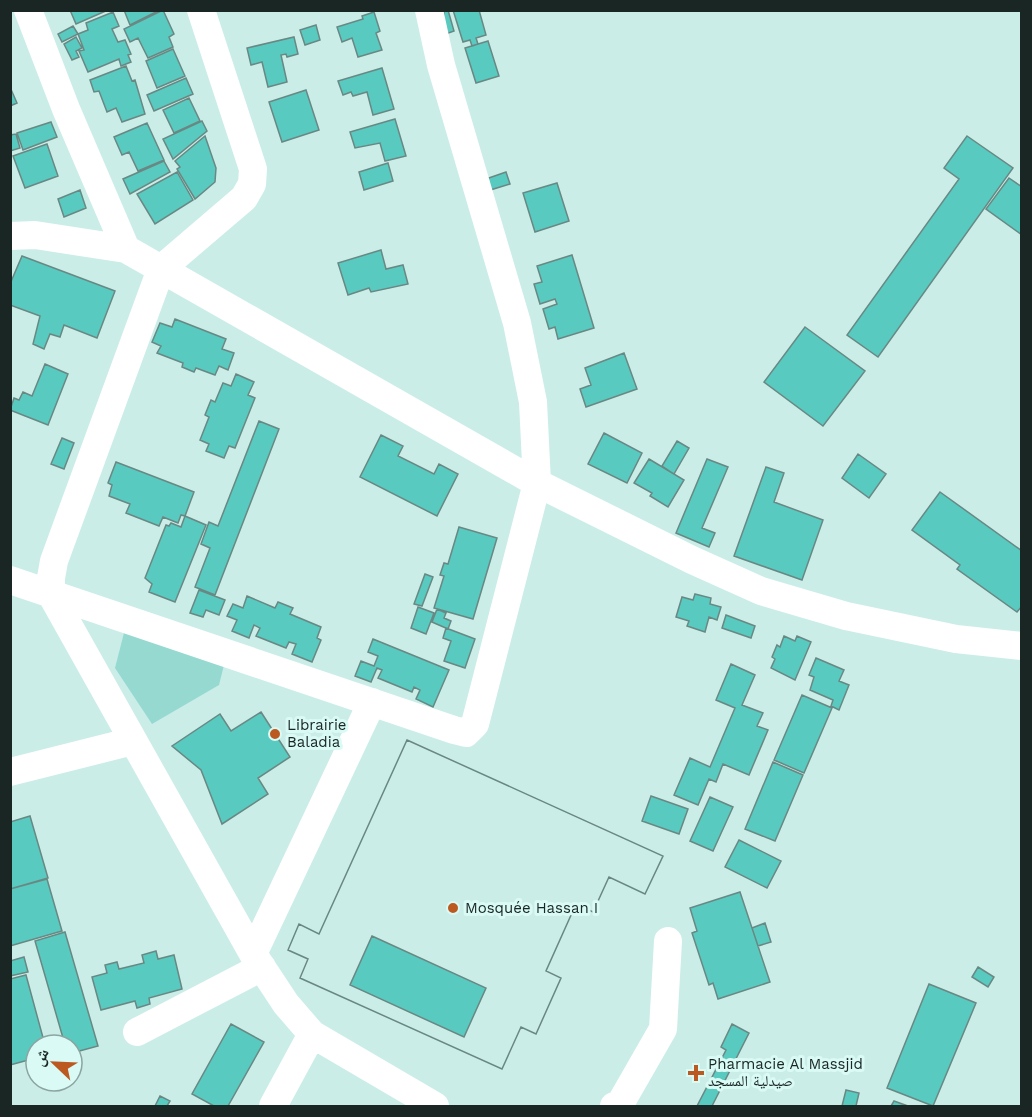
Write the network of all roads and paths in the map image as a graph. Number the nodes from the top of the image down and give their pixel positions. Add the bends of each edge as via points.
1 (28, 10) edge
2 (201, 10) edge
3 (429, 10) edge
4 (10, 236) edge
5 (126, 249) junction
6 (161, 269) junction
7 (537, 483) junction
8 (10, 580) edge
9 (51, 594) junction
10 (1022, 646) edge
11 (372, 702) junction
12 (134, 741) junction
13 (10, 772) edge
14 (668, 941) dead end
15 (257, 961) junction
16 (137, 1032) dead end
17 (312, 1034) junction
18 (619, 1106) edge
19 (273, 1107) edge
20 (435, 1107) edge

1 - 5 street
2 - 6 street via 253,169 252,184 244,198
3 - 7 street via 527,363
4 - 5 street via 36,235
5 - 6 street
6 - 7 street
6 - 9 street via 54,561
7 - 10 street via 761,591 846,616 945,637
7 - 11 street via 475,724 466,733
8 - 9 street
9 - 11 street
9 - 12 street
11 - 15 street
12 - 13 street
12 - 15 street
14 - 18 street via 663,1029
15 - 16 street
15 - 17 street
17 - 19 street
17 - 20 street

